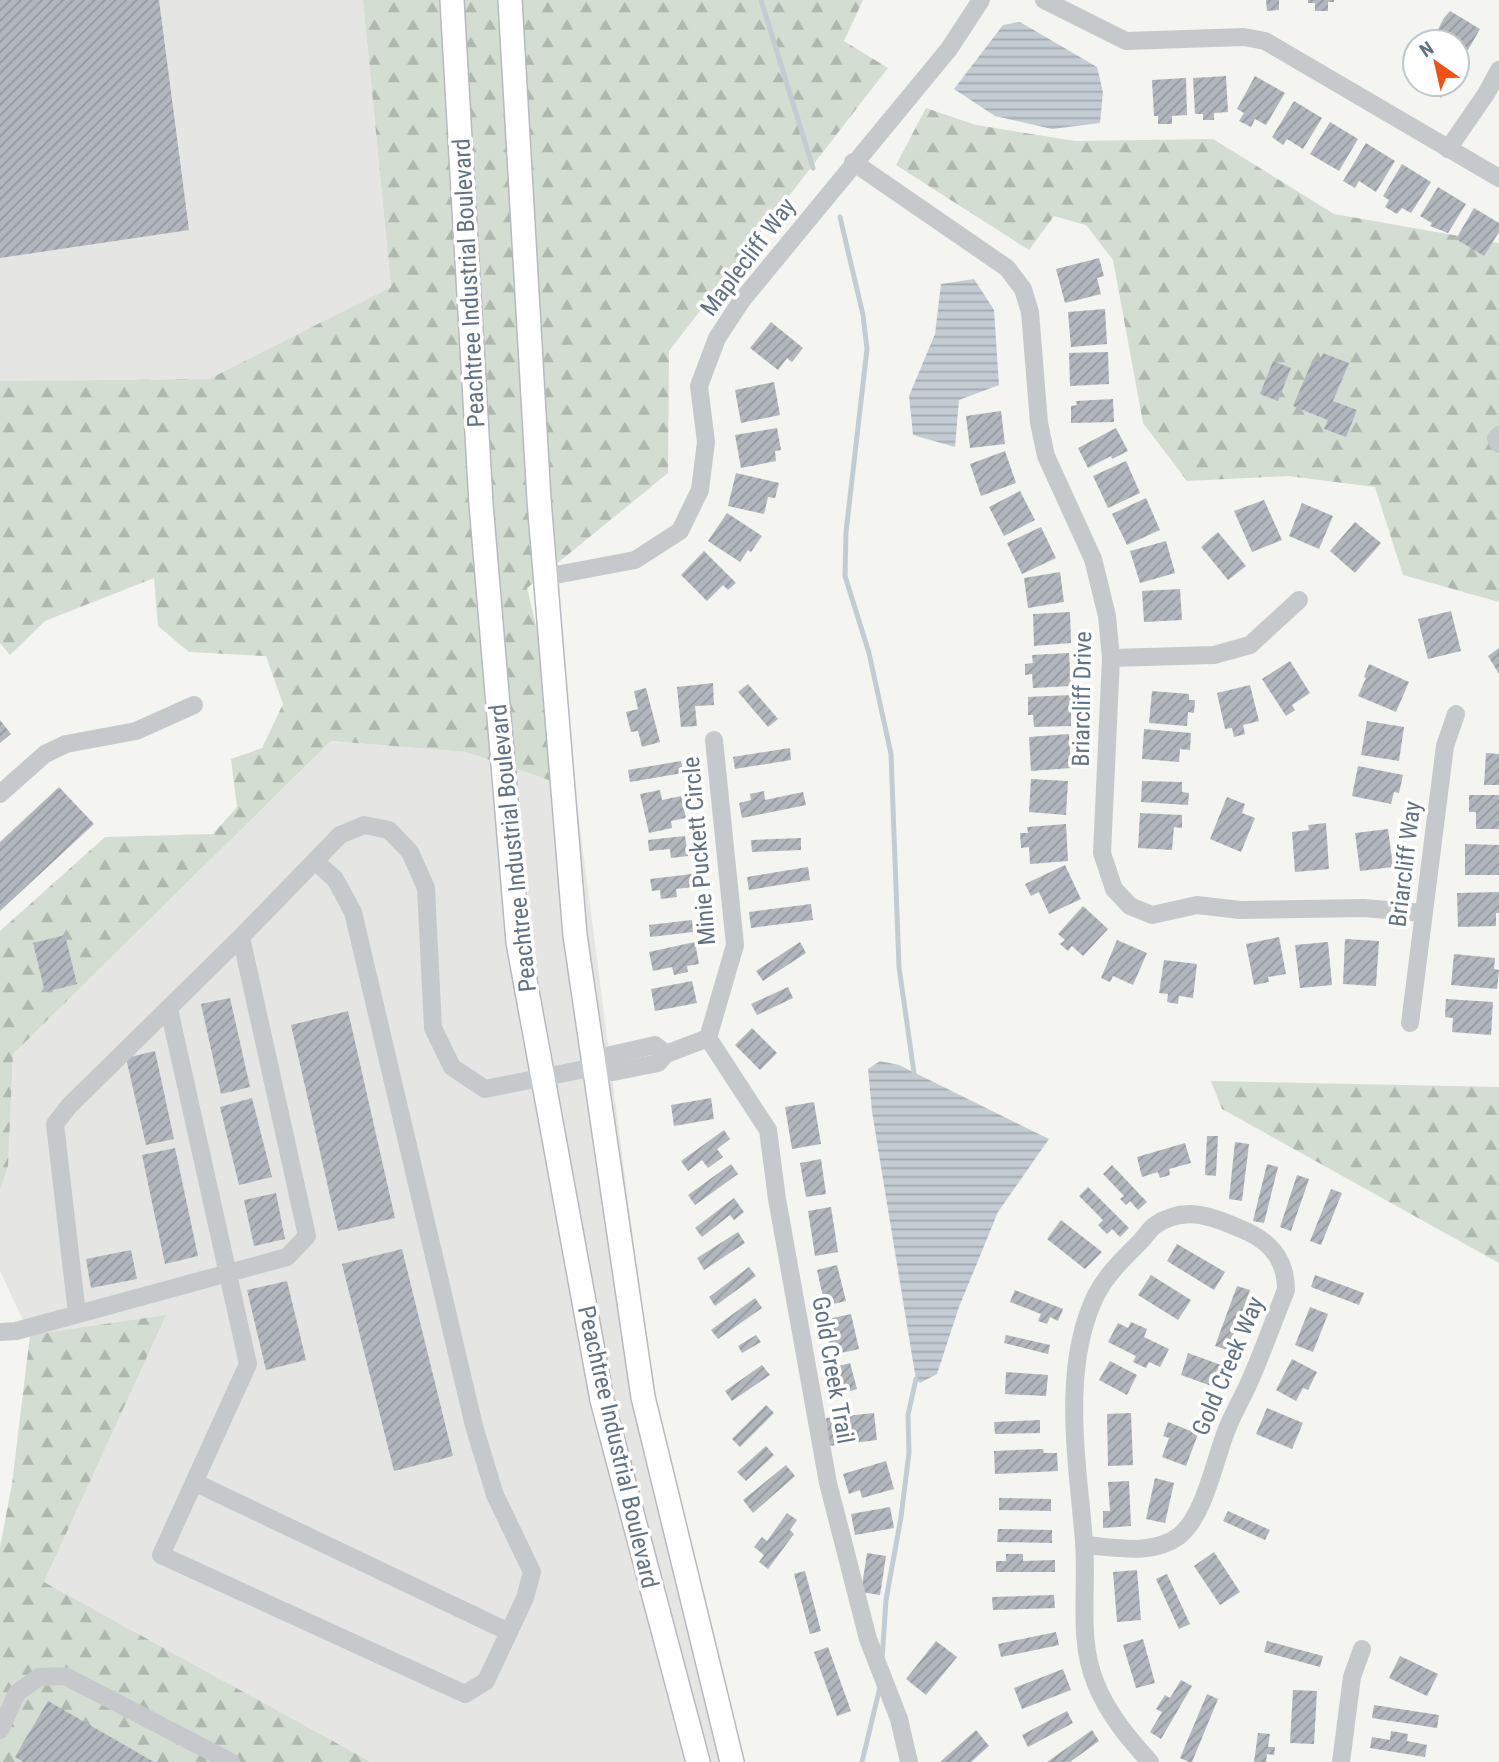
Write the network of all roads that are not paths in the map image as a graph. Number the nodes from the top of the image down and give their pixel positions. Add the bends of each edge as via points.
1 (452, 0) edge
2 (510, 0) edge
3 (981, 0) edge
4 (1044, 0) edge
5 (1499, 70) edge
6 (1448, 149) junction
7 (853, 162) junction
8 (1499, 178) edge
9 (545, 577) junction
10 (1299, 600) dead end
11 (1111, 658) junction
12 (194, 705) dead end
13 (1456, 714) dead end
14 (713, 740) dead end
15 (0, 794) edge
16 (315, 861) junction
17 (1423, 913) junction
18 (241, 937) junction
19 (169, 1009) junction
20 (1410, 1023) dead end
21 (708, 1038) junction
22 (596, 1067) junction
23 (541, 1078) junction
24 (228, 1273) junction
25 (77, 1314) junction
26 (0, 1332) edge
27 (194, 1482) junction
28 (1084, 1545) junction
29 (509, 1632) junction
30 (1363, 1649) dead end
31 (0, 1730) edge
32 (231, 1762) edge
33 (698, 1762) edge
34 (732, 1762) edge
35 (909, 1762) edge
36 (1150, 1762) edge
37 (1341, 1762) edge

1 - 23 main road, Peachtree Industrial Boulevard via 483,532 518,942
2 - 9 main road, Peachtree Industrial Boulevard
3 - 7 street, Maplecliff Way via 949,49
4 - 6 street via 1126,41 1244,37 1265,41
5 - 6 street
6 - 8 street
7 - 9 street, Maplecliff Way via 716,338 699,386 706,442 701,490 680,531 635,561
7 - 11 street, Briarcliff Drive via 1007,268 1023,289 1030,312 1046,457 1093,559 1107,616
9 - 22 main road, Peachtree Industrial Boulevard via 575,935
10 - 11 street via 1250,645 1214,655
11 - 17 street, Briarcliff Drive via 1102,853 1114,889 1130,906 1152,915 1197,905
12 - 15 street via 136,732 66,744 45,754
13 - 17 street, Briarcliff Way via 1445,746
14 - 21 street, Minie Puckett Circle via 735,945
16 - 18 street
16 - 23 street via 340,835 364,825 389,830 410,852 426,888 433,1028 452,1066 485,1089
16 - 29 street via 335,880 354,912 474,1426 495,1495 532,1572
17 - 20 street, Briarcliff Way
18 - 19 street
18 - 24 street via 307,1236 287,1257
19 - 24 street
19 - 25 street via 55,1124
21 - 22 street via 666,1054 658,1063 613,1072
21 - 35 street, Gold Creek Trail via 768,1129 828,1483 868,1639 899,1719
22 - 23 street
22 - 34 main road, Peachtree Industrial Boulevard via 643,1397
23 - 33 main road, Peachtree Industrial Boulevard via 602,1400
24 - 25 street
24 - 27 street via 248,1364
25 - 26 street
27 - 29 street
27 - 29 street via 161,1555 465,1694 486,1681
28 - 28 street, Gold Creek Way via 1074,1441 1075,1392 1086,1320 1109,1274 1152,1228 1182,1213 1215,1217 1261,1238 1281,1262 1286,1290 1196,1516 1178,1536 1161,1545 1142,1549
28 - 36 street, Gold Creek Way via 1084,1636 1095,1684 1123,1732
30 - 37 street via 1352,1677
31 - 32 street via 17,1693 39,1677 65,1676

